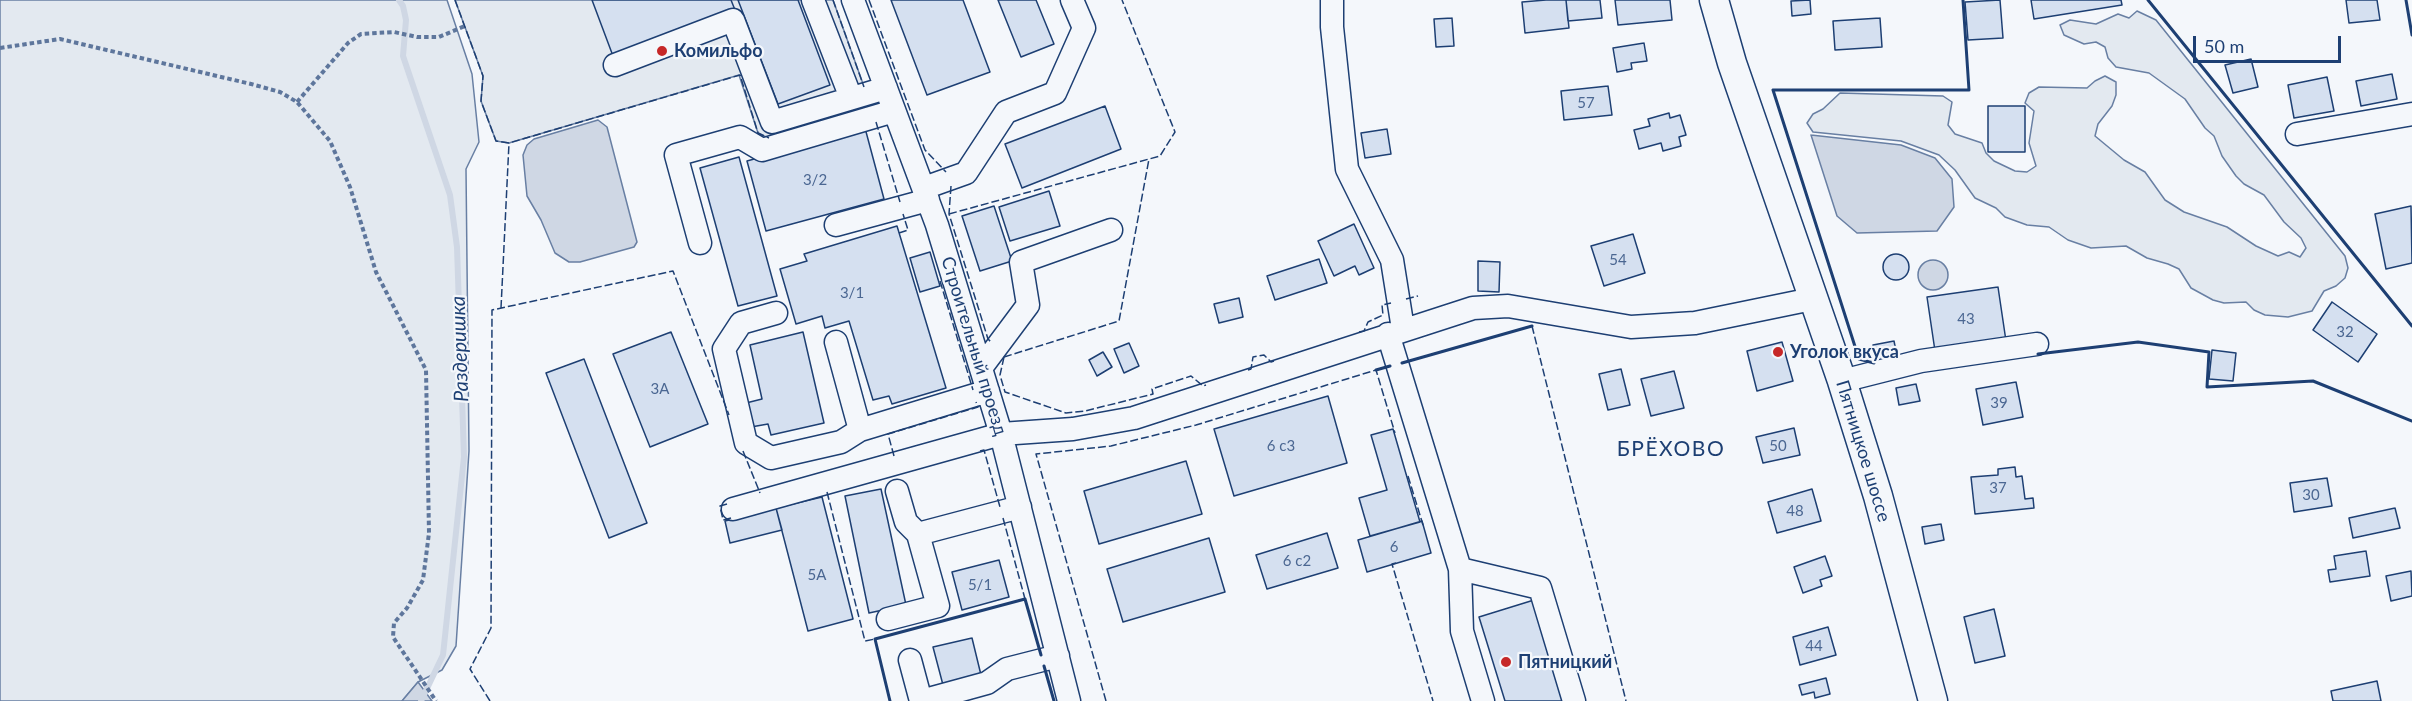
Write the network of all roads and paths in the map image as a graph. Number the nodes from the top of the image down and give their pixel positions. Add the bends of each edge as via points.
1 (813, 0) edge
2 (853, 0) edge
3 (1072, 0) edge
4 (1332, 0) edge
5 (1714, 0) edge
6 (465, 26) dead end
7 (0, 48) edge
8 (615, 65) dead end
9 (886, 88) junction
10 (851, 98) junction
11 (297, 102) junction
12 (894, 111) junction
13 (2412, 114) edge
14 (2297, 134) dead end
15 (926, 194) junction
16 (836, 225) dead end
17 (1112, 230) dead end
18 (700, 243) dead end
19 (1812, 299) junction
20 (776, 313) dead end
21 (1395, 332) junction
22 (836, 342) dead end
23 (2037, 344) dead end
24 (981, 368) junction
25 (1842, 381) junction
26 (988, 392) junction
27 (860, 430) junction
28 (1001, 434) junction
29 (897, 491) dead end
30 (1020, 507) junction
31 (733, 509) dead end
32 (918, 534) junction
33 (1460, 569) junction
34 (888, 619) dead end
35 (1058, 656) junction
36 (910, 660) dead end
37 (436, 701) edge
38 (1069, 701) edge
39 (1483, 701) edge
40 (1575, 701) edge
41 (1933, 701) edge

1 - 10 street
2 - 9 street, Строительный проезд
3 - 15 street via 1084,28 1055,93 1006,112 966,172
4 - 21 street via 1347,169 1392,260
5 - 19 main road, Пятницкое шоссе
6 - 11 path via 439,37 394,32 361,34 348,43
7 - 11 path via 60,39 251,84 280,92
8 - 10 street via 733,20 772,122
9 - 10 street
9 - 12 street, Строительный проезд
11 - 37 path via 330,141 350,187 376,272 426,370 429,533 423,579 394,623 393,637
12 - 15 street, Строительный проезд
12 - 18 street via 762,150 740,137 676,155
13 - 14 street
15 - 16 street
15 - 24 street, Строительный проезд
17 - 24 street via 1021,262 1028,305
19 - 21 street via 1695,322 1631,327 1508,306 1473,308
19 - 25 main road, Пятницкое шоссе
20 - 27 street via 741,323 724,349 746,443 771,458 841,442
21 - 28 street via 1134,418 1073,429
21 - 33 street
22 - 27 street
23 - 25 street via 1921,361
24 - 26 street, Строительный проезд
25 - 41 main road, Пятницкое шоссе via 1878,496
26 - 27 street
26 - 28 street, Строительный проезд
28 - 30 street, Строительный проезд
28 - 31 street
29 - 32 street via 906,522
30 - 32 street
30 - 35 street, Строительный проезд
32 - 34 street via 938,606
33 - 39 street via 1462,631
33 - 40 street via 1540,588
35 - 36 street via 1007,669 987,683 921,701
35 - 38 street, Строительный проезд

